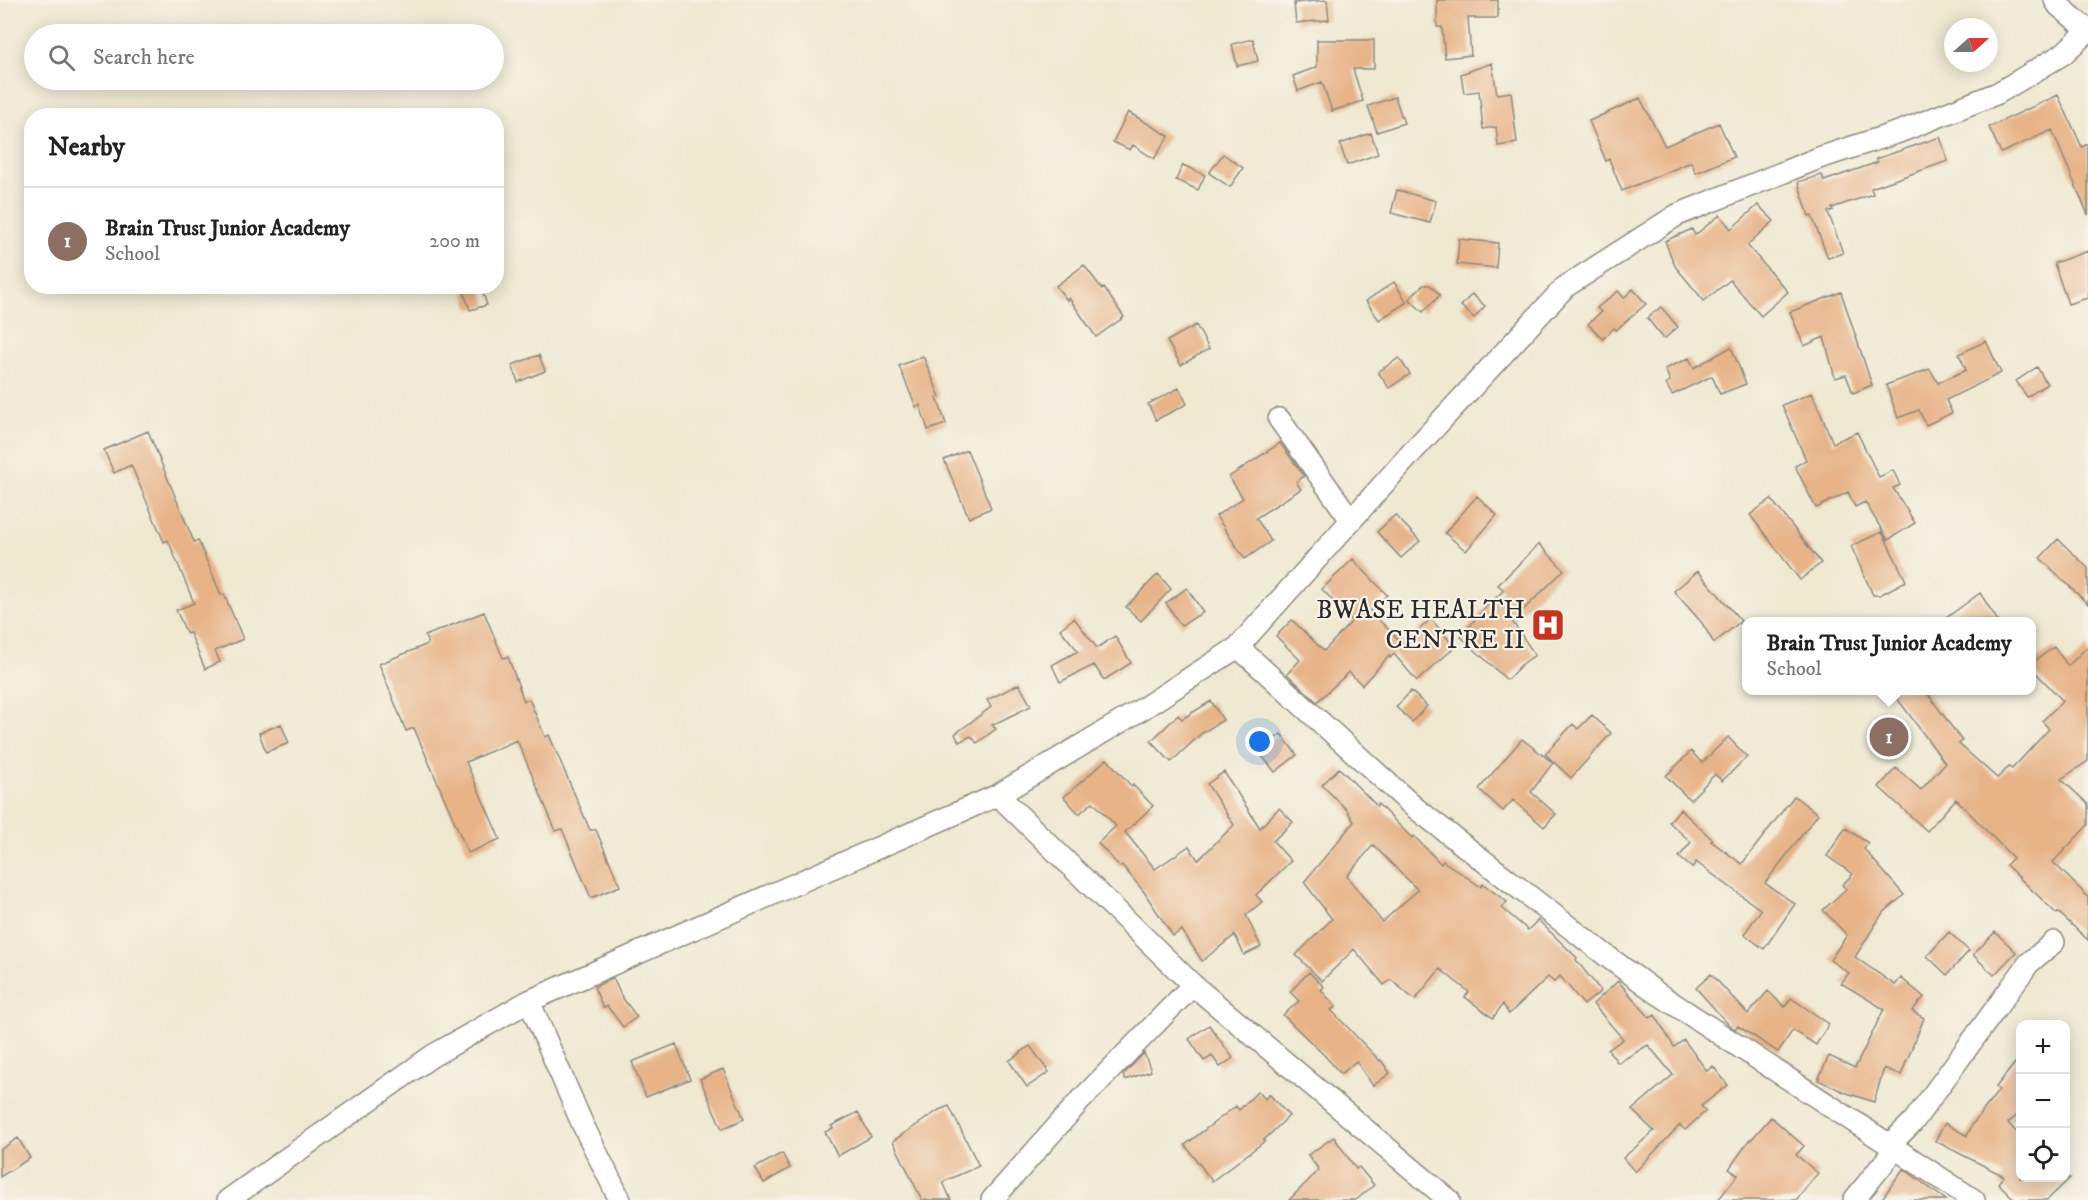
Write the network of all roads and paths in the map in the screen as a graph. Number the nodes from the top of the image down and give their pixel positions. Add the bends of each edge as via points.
1 (2055, 0) edge
2 (2088, 30) edge
3 (1278, 419) dead end
4 (1351, 520) junction
5 (1238, 647) junction
6 (998, 795) junction
7 (2054, 942) dead end
8 (1193, 985) junction
9 (529, 1001) junction
10 (1892, 1147) junction
11 (228, 1200) edge
12 (620, 1200) edge
13 (992, 1200) edge
14 (1449, 1200) edge
15 (1854, 1200) edge
16 (1974, 1200) edge

1 - 2 street
2 - 4 street via 2063,54 1998,93 1677,215 1564,287
3 - 4 street
4 - 5 street
5 - 6 street
5 - 10 street via 1414,807 1608,957
6 - 8 street
6 - 9 street
7 - 10 street via 2029,963
8 - 13 street via 1079,1102
8 - 14 street
9 - 11 street via 432,1056
9 - 12 street
10 - 15 street
10 - 16 street

